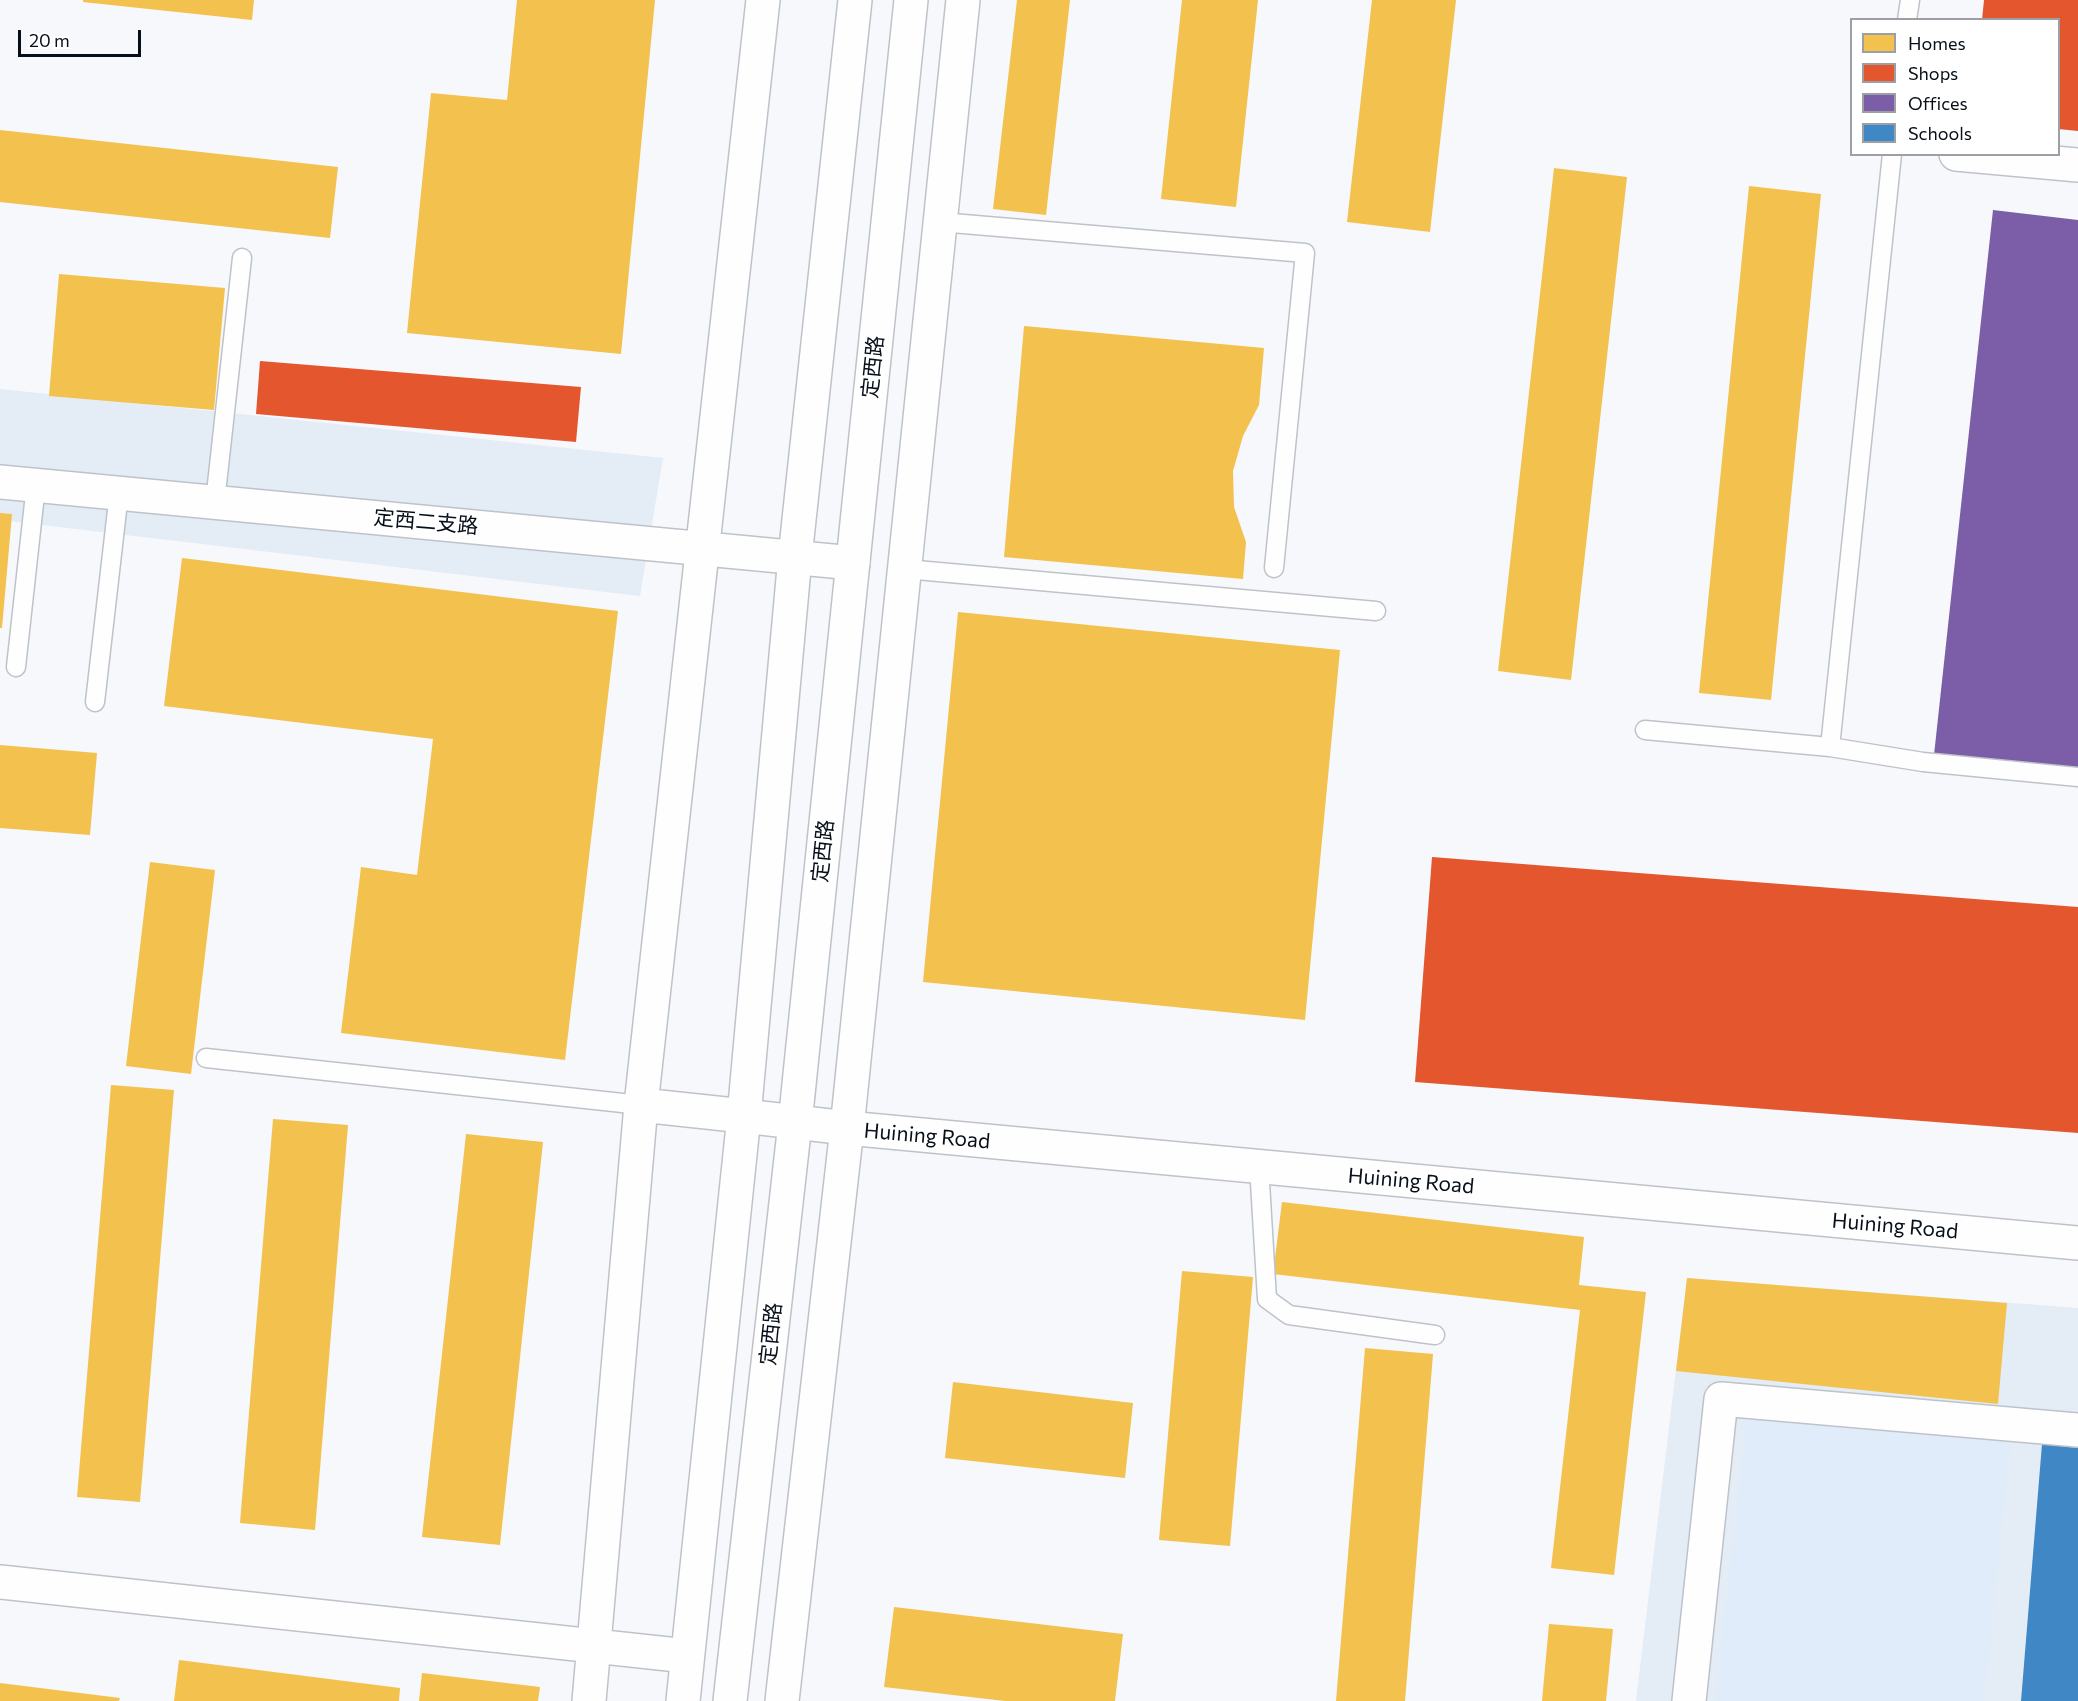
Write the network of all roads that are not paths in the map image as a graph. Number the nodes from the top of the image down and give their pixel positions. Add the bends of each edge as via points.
1 (763, 0) edge
2 (855, 0) edge
3 (911, 0) edge
4 (963, 0) edge
5 (1910, 0) edge
6 (1907, 18) edge
7 (1892, 156) edge
8 (1978, 156) edge
9 (2078, 165) edge
10 (940, 222) junction
11 (242, 258) dead end
12 (0, 482) edge
13 (36, 485) junction
14 (119, 493) junction
15 (216, 502) junction
16 (703, 548) junction
17 (795, 557) junction
18 (853, 563) junction
19 (1274, 568) dead end
20 (905, 569) junction
21 (1376, 611) dead end
22 (16, 667) dead end
23 (95, 702) dead end
24 (1645, 730) dead end
25 (1830, 747) junction
26 (2078, 777) edge
27 (206, 1058) dead end
28 (641, 1106) junction
29 (744, 1116) junction
30 (795, 1123) junction
31 (847, 1128) junction
32 (1259, 1167) junction
33 (2078, 1243) edge
34 (1435, 1335) dead end
35 (2078, 1430) edge
36 (0, 1582) edge
37 (593, 1646) junction
38 (687, 1656) junction
39 (589, 1701) edge
40 (683, 1701) edge
41 (730, 1701) edge
42 (782, 1701) edge
43 (1689, 1701) edge

1 - 16 street
2 - 17 street
3 - 18 street, 定西路
4 - 10 street
5 - 6 lane
7 - 25 lane
8 - 9 street
10 - 19 lane via 1305,253
10 - 20 street
11 - 15 lane
12 - 13 street, 定西二支路
13 - 14 street, 定西二支路
13 - 22 lane
14 - 15 street, 定西二支路
14 - 23 lane
15 - 16 street, 定西二支路
16 - 17 street, 定西二支路
16 - 28 street
17 - 18 street, 定西二支路
17 - 29 street
18 - 30 street, 定西路
20 - 21 lane
20 - 31 street
24 - 25 lane
25 - 26 lane via 1923,762
27 - 28 lane
28 - 29 street, Huining Road
28 - 37 street
29 - 30 street, Huining Road
29 - 38 street
30 - 31 street, Huining Road
30 - 41 street, 定西路
31 - 32 street, Huining Road
31 - 42 street
32 - 33 street, Huining Road
32 - 34 lane via 1267,1299 1289,1315
35 - 43 street via 1721,1399
36 - 37 street
37 - 38 street
37 - 39 street
38 - 40 street

